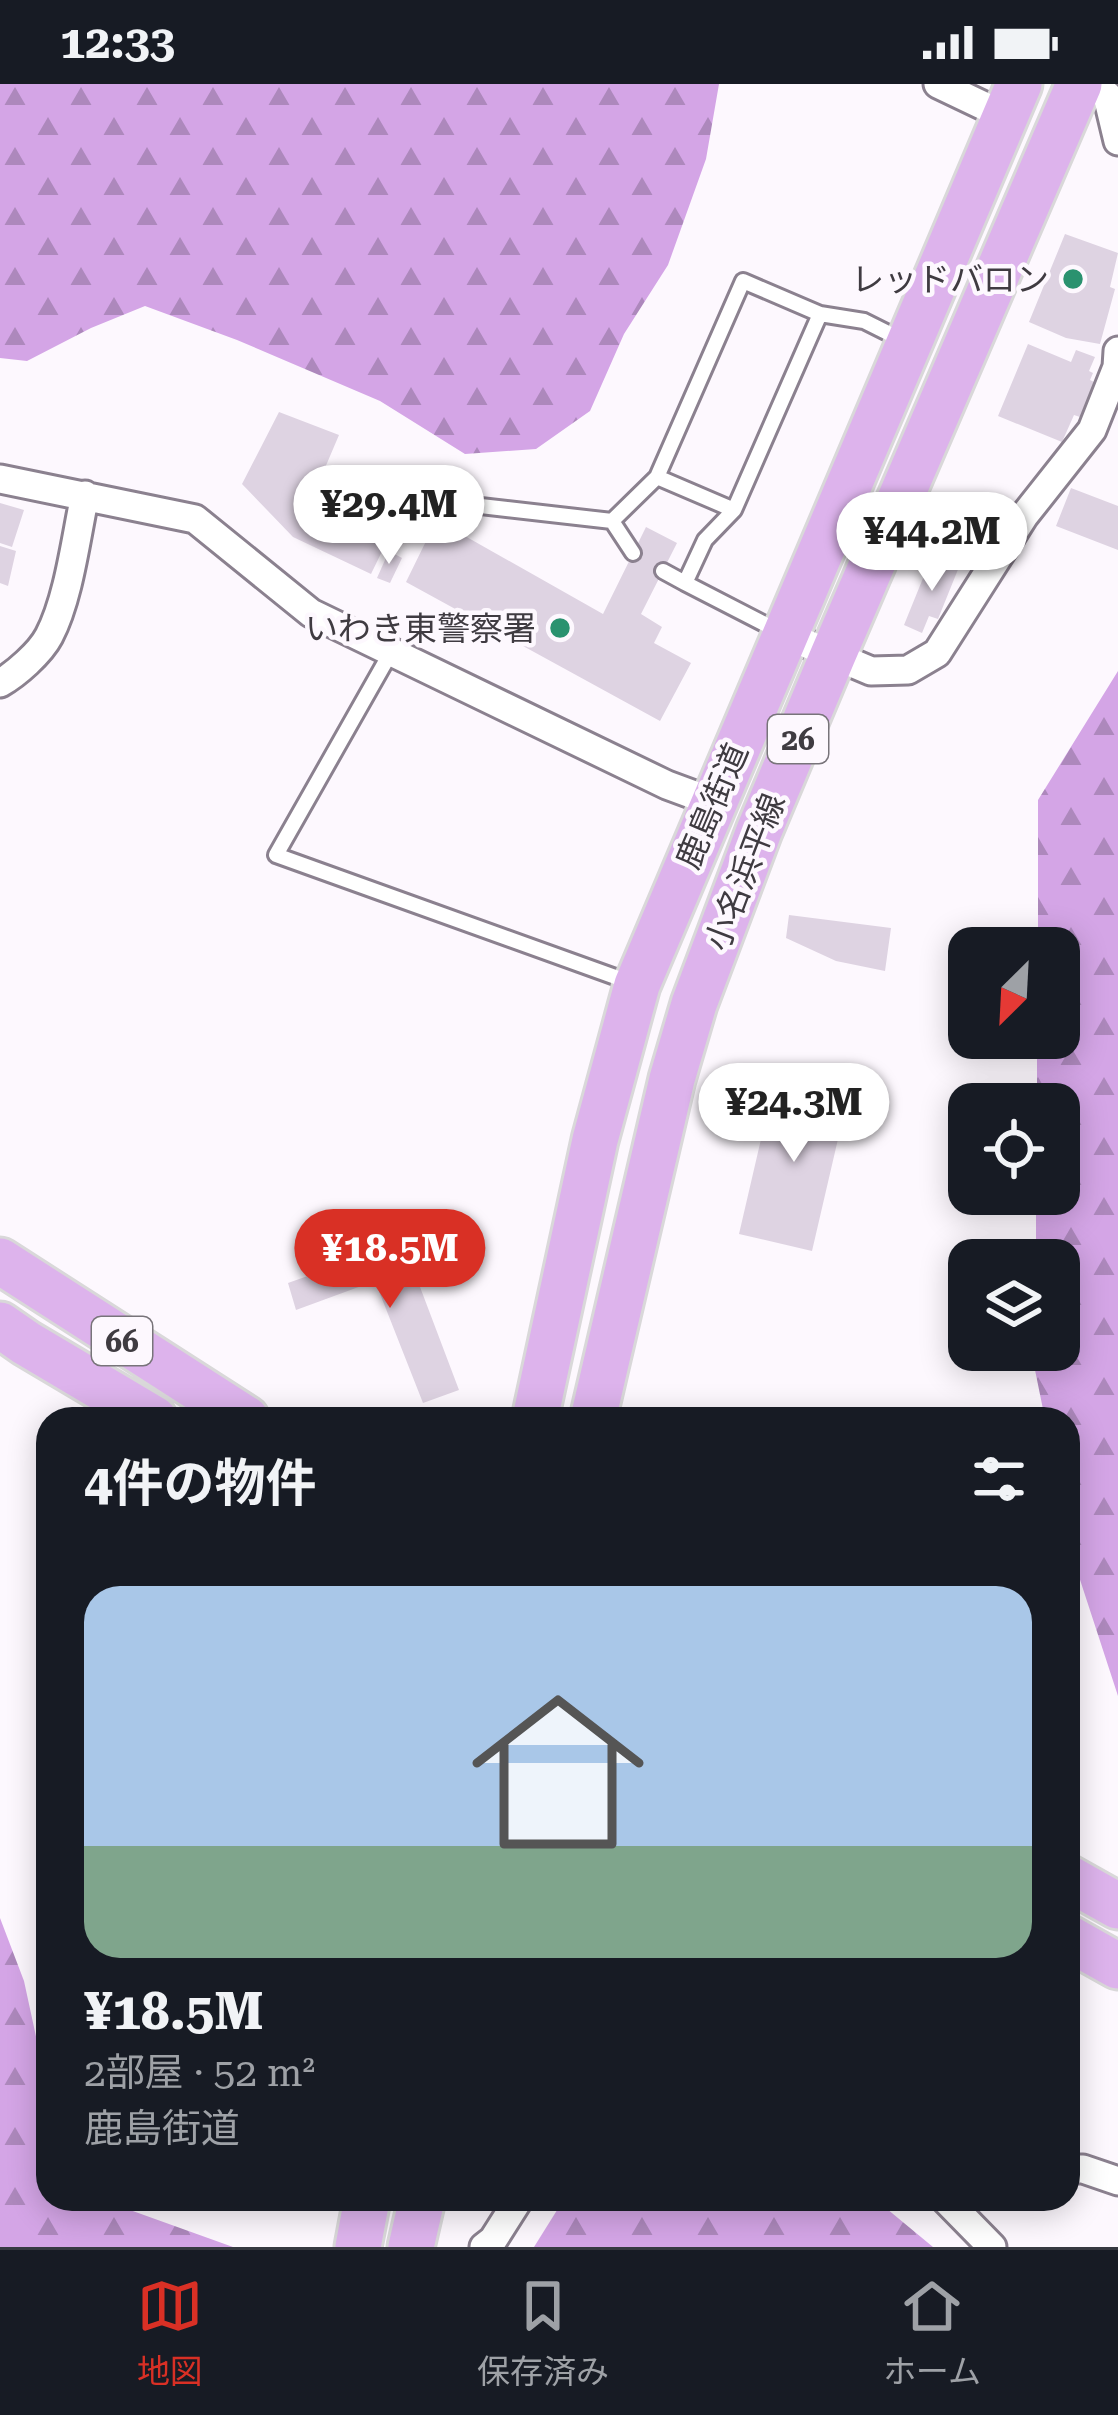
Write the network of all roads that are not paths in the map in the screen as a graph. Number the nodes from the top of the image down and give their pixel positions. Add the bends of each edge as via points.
1 (938, 84) edge
2 (1082, 84) edge
3 (1012, 100) edge
4 (1118, 141) edge
5 (820, 314) junction
6 (908, 343) junction
7 (1118, 351) edge
8 (656, 477) junction
9 (0, 479) edge
10 (86, 495) junction
11 (402, 497) dead end
12 (734, 510) junction
13 (612, 521) junction
14 (633, 553) dead end
15 (663, 571) dead end
16 (685, 583) junction
17 (786, 635) junction
18 (391, 652) junction
19 (833, 655) junction
20 (0, 683) edge
21 (712, 802) junction
22 (637, 985) junction
23 (0, 1261) edge
24 (0, 1325) edge
25 (134, 1407) edge
26 (227, 1407) edge
27 (538, 1407) edge
28 (596, 1407) edge
29 (1080, 1885) edge
30 (1118, 1906) edge
31 (1080, 1945) edge
32 (1118, 1966) edge
33 (1080, 2169) edge
34 (1118, 2181) edge
35 (365, 2211) edge
36 (419, 2211) edge
37 (511, 2211) edge
38 (958, 2211) edge
39 (358, 2247) edge
40 (411, 2247) edge
41 (484, 2247) edge
42 (992, 2247) edge

1 - 3 street
2 - 4 street via 1107,95
2 - 19 main road, 小名浜平線 / 26
3 - 6 main road, 鹿島街道 / 26
5 - 6 lane via 864,321
5 - 8 lane via 743,281
5 - 12 lane
6 - 17 main road, 鹿島街道 / 26
7 - 19 street via 1092,430 1024,517 937,653 890,671
8 - 12 lane
8 - 13 lane
9 - 10 street
10 - 18 street via 195,519 311,613
10 - 20 street via 48,639
11 - 13 lane
12 - 16 lane via 705,540
13 - 14 lane
15 - 16 lane
16 - 17 lane
17 - 19 street
17 - 21 main road, 鹿島街道 / 26
18 - 21 street
18 - 22 lane via 276,855
19 - 28 main road, 小名浜平線 / 26 via 694,1004
21 - 22 main road, 鹿島街道 / 26
22 - 27 main road, 鹿島街道 / 26
23 - 26 main road, 66
24 - 25 main road, 66
29 - 30 main road
31 - 32 main road
33 - 34 street
35 - 39 main road
36 - 40 main road
37 - 41 street
38 - 42 street

